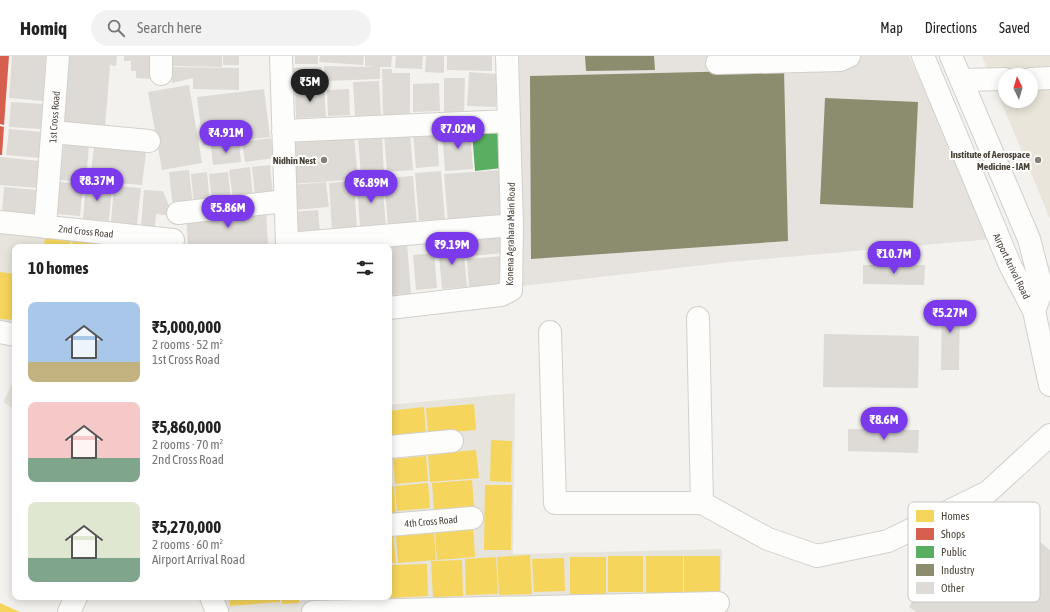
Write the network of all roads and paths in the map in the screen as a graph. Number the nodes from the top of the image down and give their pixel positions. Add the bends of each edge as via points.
1 (58, 56) edge
2 (281, 56) edge
3 (507, 56) edge
4 (849, 56) edge
5 (923, 56) edge
6 (951, 56) edge
7 (717, 63) dead end
8 (1050, 78) edge
9 (998, 79) edge
10 (1038, 79) edge
11 (961, 80) junction
12 (509, 121) junction
13 (283, 131) junction
14 (53, 132) junction
15 (149, 141) dead end
16 (285, 201) junction
17 (178, 213) dead end
18 (0, 222) edge
19 (512, 225) junction
20 (45, 227) junction
21 (173, 240) dead end
22 (392, 308) edge
23 (1034, 311) junction
24 (698, 318) dead end
25 (0, 332) edge
26 (550, 332) dead end
27 (12, 334) edge
28 (1048, 363) edge
29 (1050, 385) edge
30 (1050, 435) edge
31 (452, 441) dead end
32 (392, 446) edge
33 (968, 502) edge
34 (702, 503) junction
35 (472, 518) dead end
36 (392, 525) edge
37 (908, 531) edge
38 (75, 600) edge
39 (212, 600) edge
40 (718, 603) dead end
41 (69, 612) edge
42 (217, 612) edge
43 (313, 612) edge

1 - 14 street, 1st Cross Road
2 - 13 street
3 - 12 street, Konena Agrahara Main Road
4 - 7 street via 840,60
5 - 23 street, Airport Arrival Road via 1010,265
6 - 11 street, Airport Arrival Road
8 - 10 street
9 - 11 street
11 - 23 street, Airport Arrival Road via 1029,239 1042,290
12 - 13 street
12 - 19 street, Konena Agrahara Main Road
13 - 16 street
14 - 15 street
14 - 20 street, 1st Cross Road
16 - 17 street
16 - 19 street via 287,244
18 - 20 street, 2nd Cross Road
19 - 22 street, Konena Agrahara Main Road via 511,290 501,295
20 - 21 street, 2nd Cross Road
23 - 28 street
24 - 34 street
25 - 27 street
26 - 34 street via 555,503
28 - 29 street
30 - 33 street via 988,492
31 - 32 street
34 - 37 street via 768,540 817,556 888,541
35 - 36 street, 4th Cross Road
38 - 41 street
39 - 42 street
40 - 43 street

